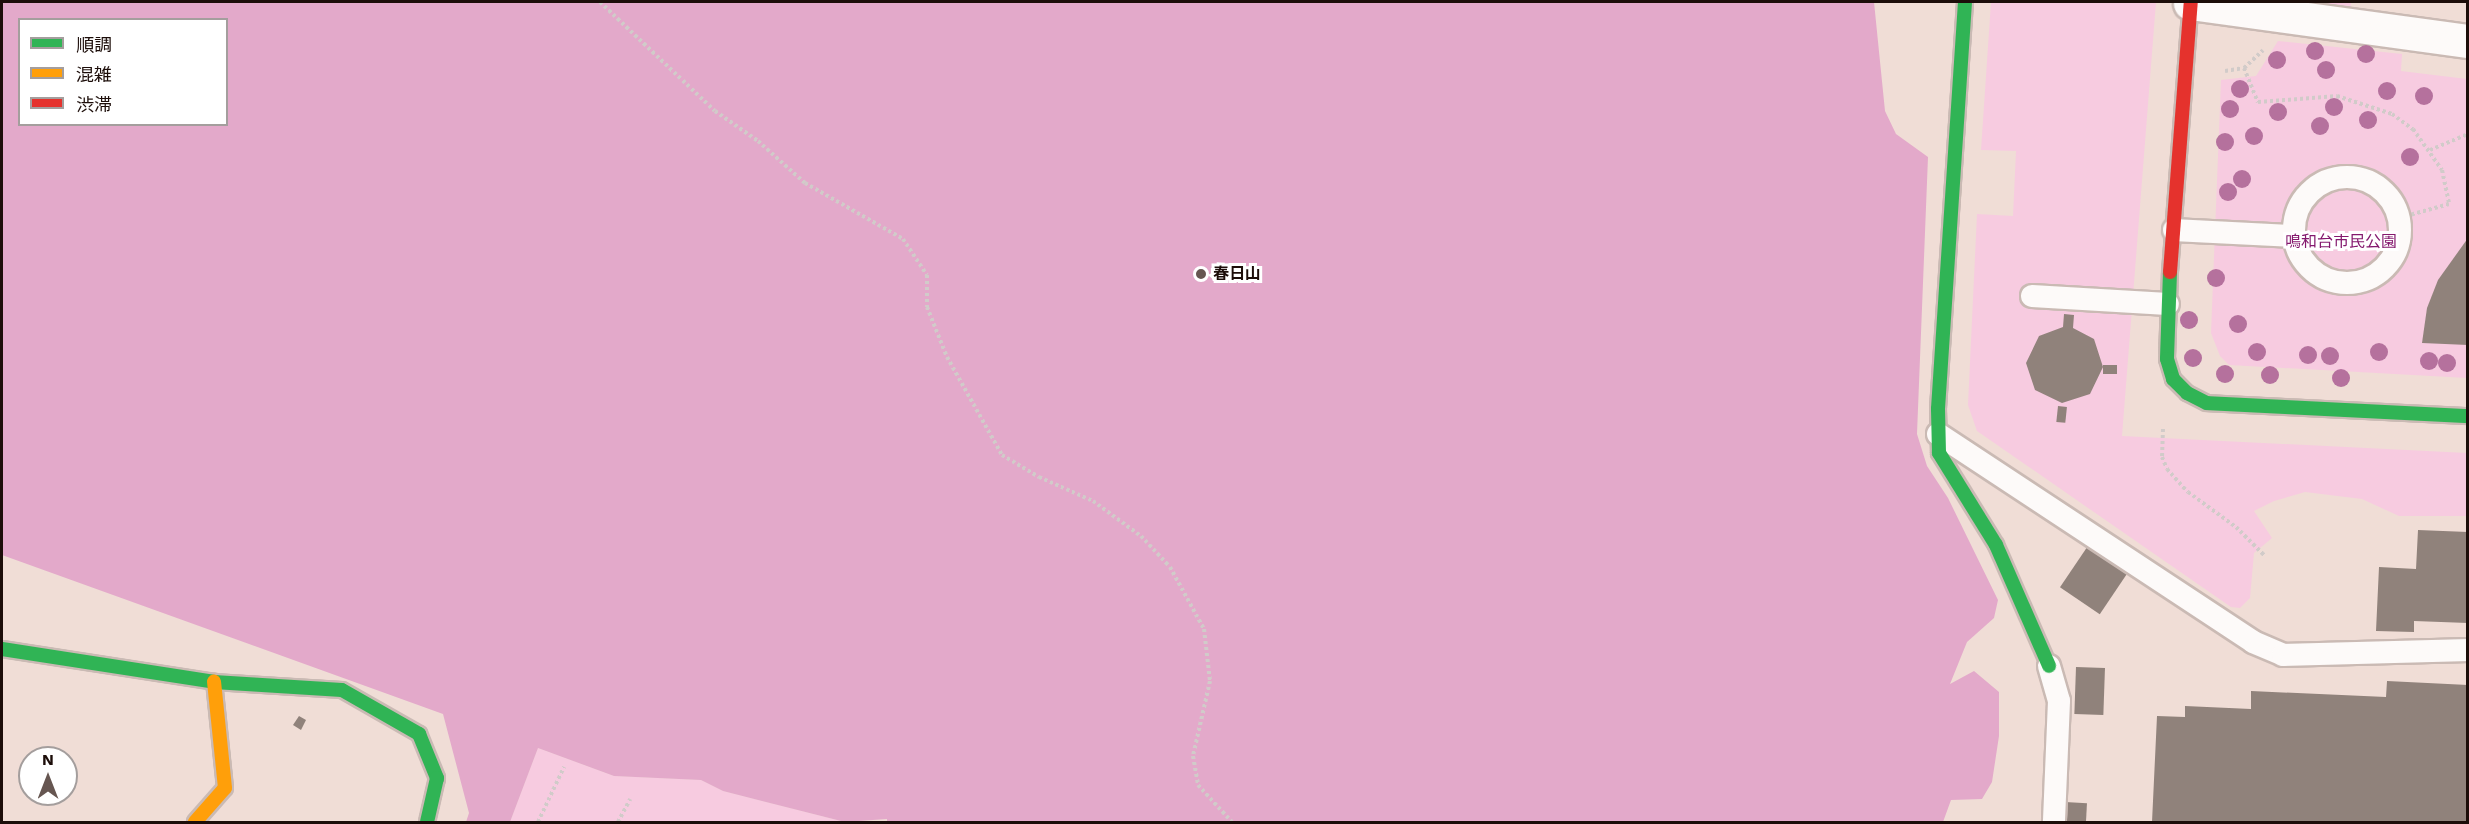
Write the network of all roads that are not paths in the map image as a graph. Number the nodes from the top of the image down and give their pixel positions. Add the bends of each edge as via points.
1 (1965, 2) edge
2 (2191, 2) edge
3 (2468, 41) edge
4 (2174, 230) junction
5 (2294, 236) junction
6 (2032, 296) dead end
7 (2168, 304) junction
8 (2468, 416) edge
9 (1938, 434) junction
10 (2, 649) edge
11 (2468, 650) edge
12 (2049, 666) joint
13 (214, 682) junction
14 (195, 822) edge
15 (427, 822) edge
16 (2054, 822) edge

1 - 9 street
2 - 3 street
2 - 4 street
4 - 5 lane
4 - 7 street
5 - 5 lane via 2295,218 2303,201 2316,187 2332,179 2351,177 2369,181 2384,192 2399,218 2399,243 2392,260 2362,282 2344,284 2310,269 2299,254
6 - 7 lane
7 - 8 street via 2167,359 2173,379 2187,393 2207,402
9 - 11 lane via 2253,642 2283,655
9 - 12 street via 1939,453 1996,545
10 - 13 street
12 - 16 lane via 2059,701
13 - 14 street via 225,789
13 - 15 street via 342,690 420,734 437,778

